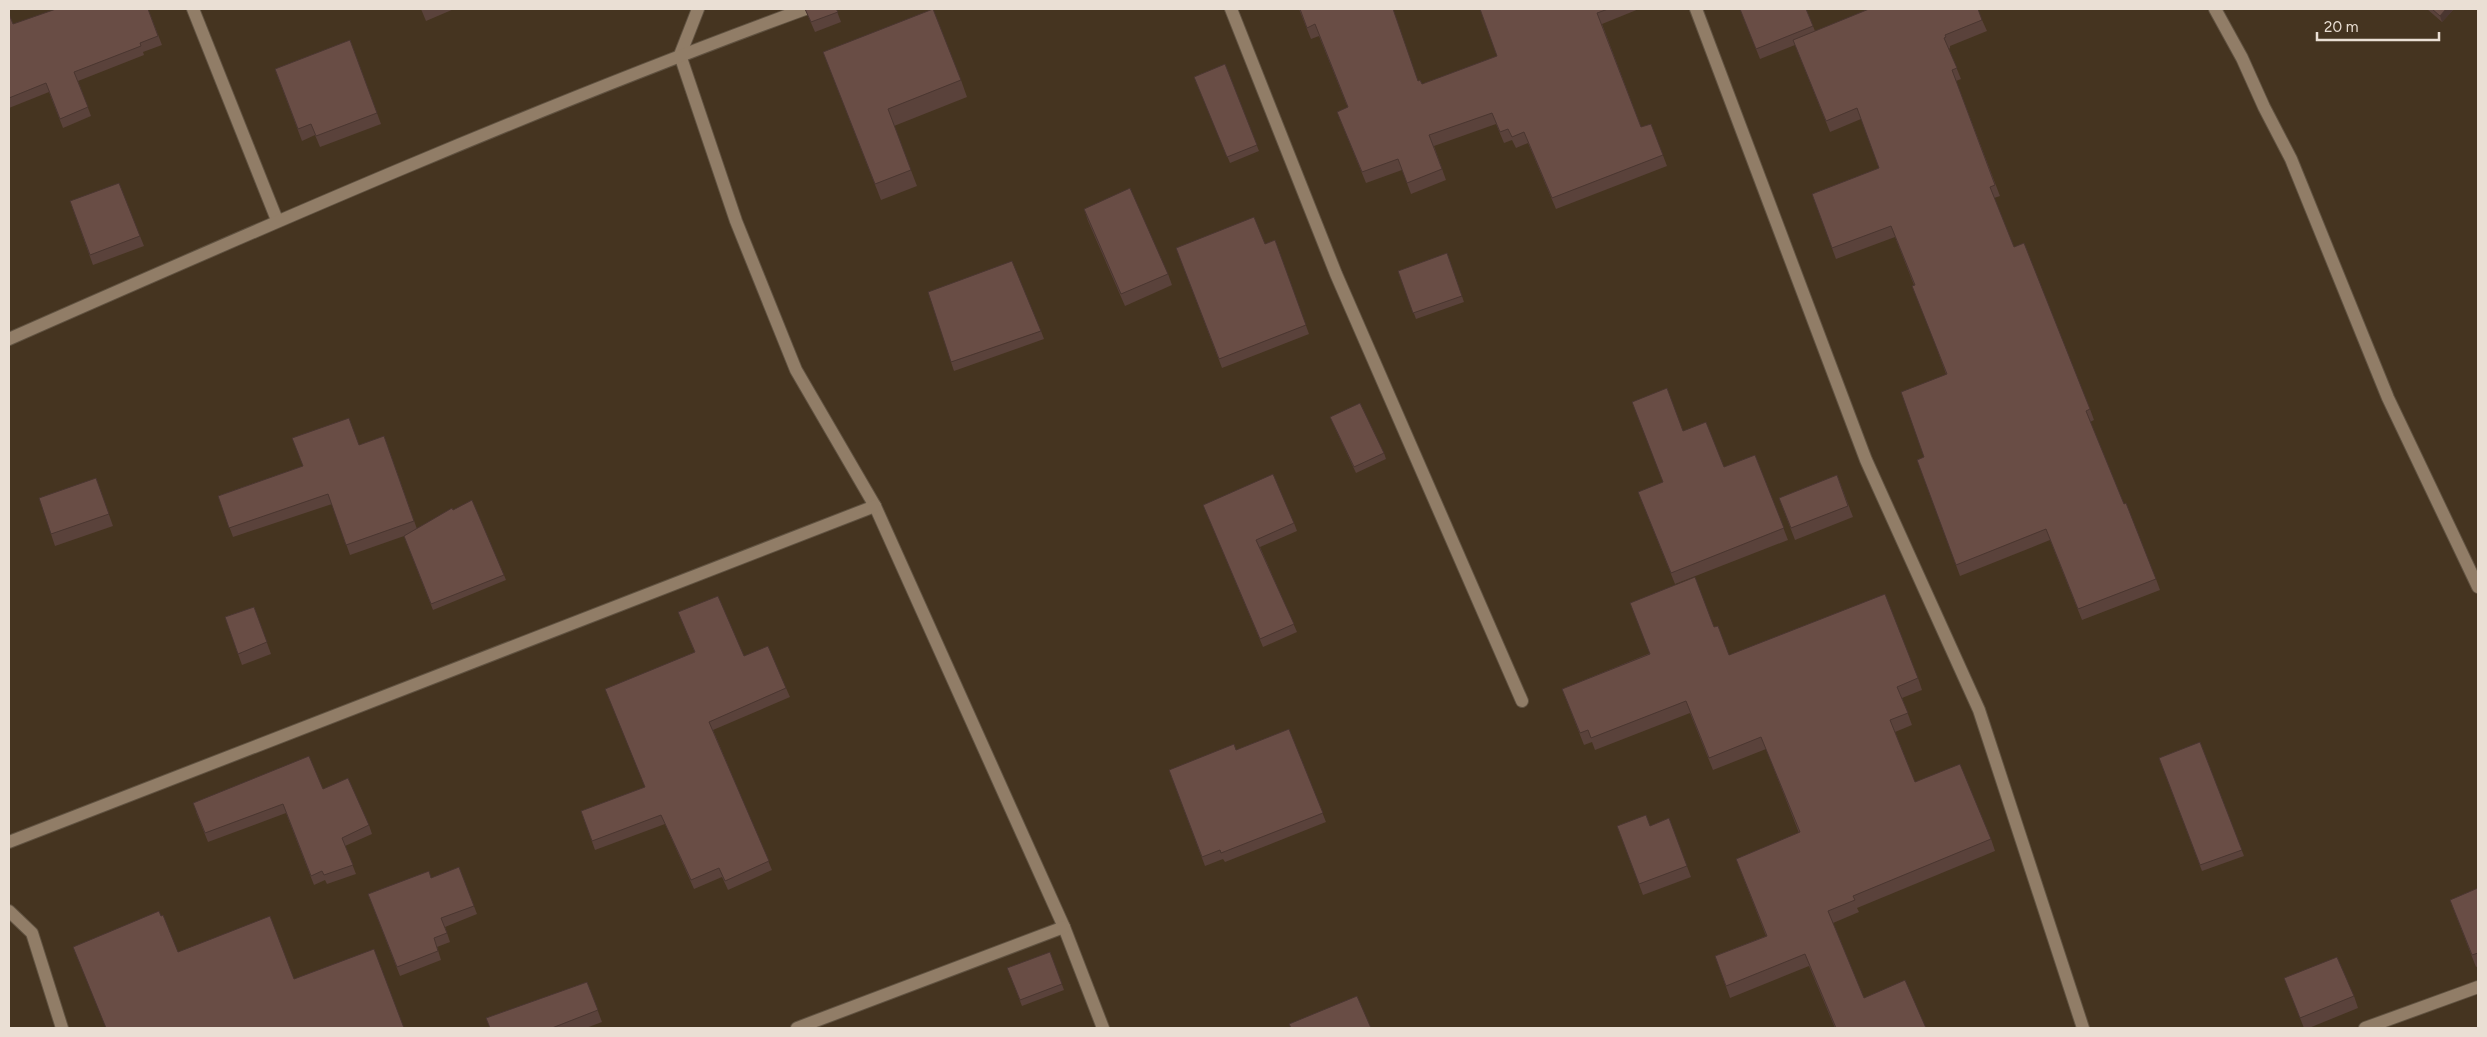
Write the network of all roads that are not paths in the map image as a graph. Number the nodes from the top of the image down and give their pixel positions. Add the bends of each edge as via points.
1 (193, 9) edge
2 (698, 9) edge
3 (805, 9) edge
4 (1230, 9) edge
5 (1696, 9) edge
6 (2214, 9) edge
7 (680, 55) junction
8 (277, 220) junction
9 (9, 340) edge
10 (876, 506) junction
11 (2478, 586) edge
12 (1522, 701) dead end
13 (9, 842) edge
14 (9, 911) edge
15 (1064, 927) junction
16 (2478, 987) edge
17 (62, 1028) edge
18 (797, 1028) edge
19 (1103, 1028) edge
20 (2083, 1028) edge
21 (2365, 1028) edge

1 - 8 street
2 - 7 street
3 - 7 street
4 - 12 street via 1336,274
5 - 20 street via 1866,460 1979,710
6 - 11 street via 2242,58 2291,160 2388,398
7 - 8 street
7 - 10 street via 736,221 796,370
8 - 9 street
10 - 13 street
10 - 15 street
14 - 17 street via 32,933
15 - 18 street
15 - 19 street
16 - 21 street

